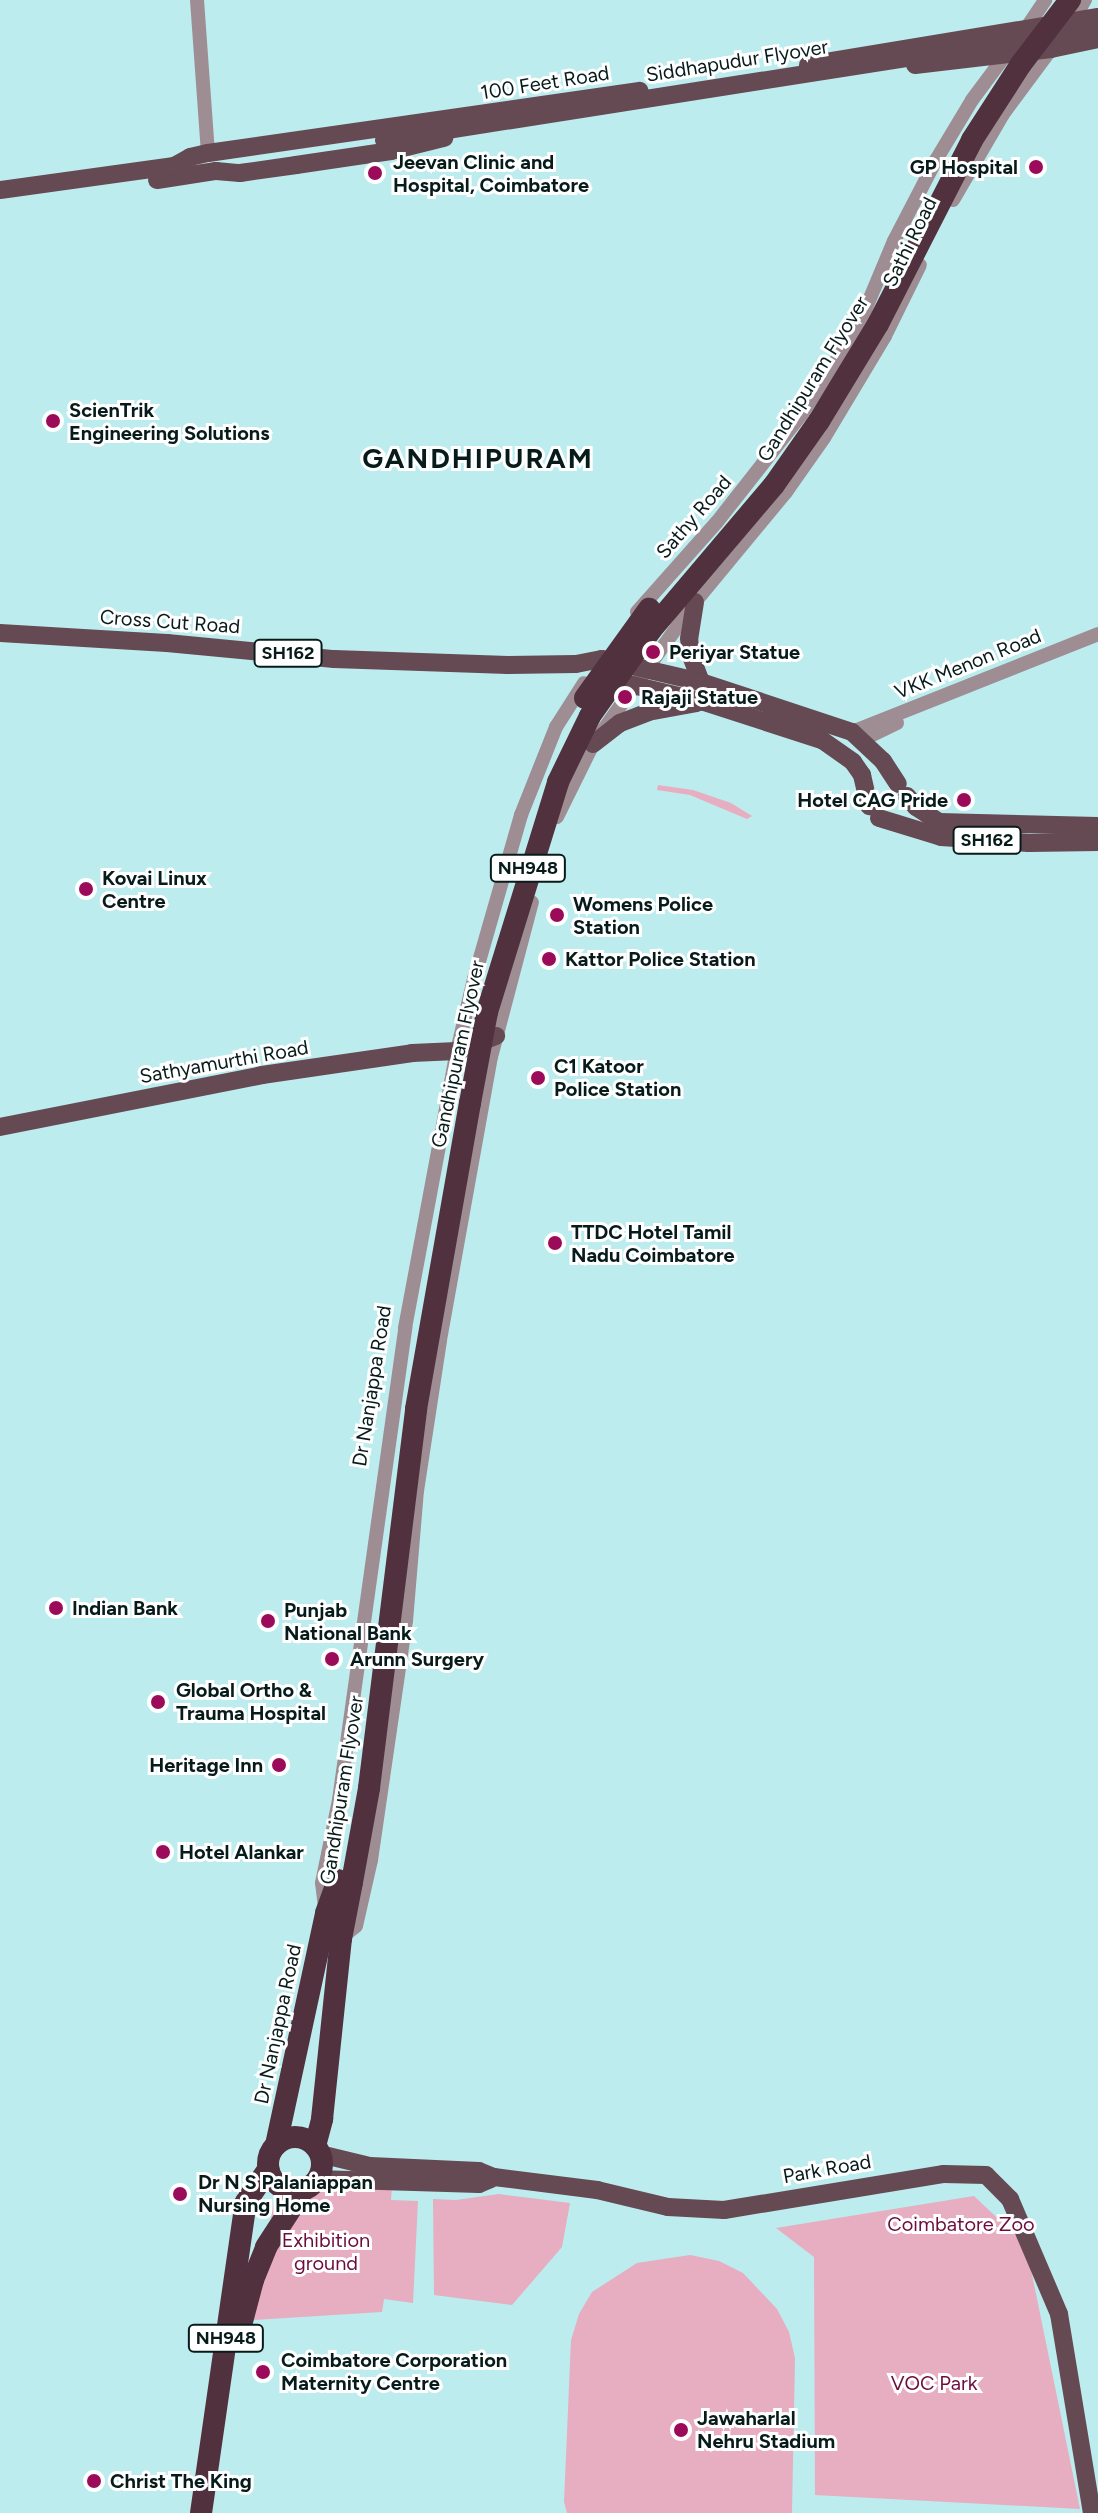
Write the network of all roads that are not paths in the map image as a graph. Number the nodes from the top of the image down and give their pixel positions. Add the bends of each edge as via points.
1 (197, 0) edge
2 (1045, 0) edge
3 (1054, 0) edge
4 (1085, 0) edge
5 (1072, 10) edge
6 (1098, 17) edge
7 (1028, 26) junction
8 (1098, 28) edge
9 (1098, 39) edge
10 (1051, 49) junction
11 (1005, 55) junction
12 (384, 140) junction
13 (212, 162) junction
14 (0, 190) edge
15 (0, 202) edge
16 (695, 602) junction
17 (0, 633) edge
18 (1098, 634) edge
19 (1098, 642) edge
20 (602, 659) junction
21 (648, 667) junction
22 (582, 669) junction
23 (701, 682) junction
24 (634, 685) junction
25 (704, 702) junction
26 (857, 736) junction
27 (593, 744) junction
28 (902, 790) junction
29 (874, 812) junction
30 (1098, 826) edge
31 (1098, 842) edge
32 (496, 1036) junction
33 (457, 1051) junction
34 (0, 1127) edge
35 (345, 1881) junction
36 (326, 1913) junction
37 (341, 1939) junction
38 (276, 2145) junction
39 (317, 2150) junction
40 (268, 2169) junction
41 (494, 2177) junction
42 (310, 2184) junction
43 (230, 2353) junction
44 (201, 2513) edge
45 (214, 2513) edge
46 (1092, 2513) edge

1 - 13 street
2 - 7 street, Sathy Road
3 - 35 highway, Gandhipuram Flyover / NH948, bridge via 960,136 867,319 810,416 746,501 615,652 561,738 544,777 467,1057 404,1409
4 - 5 street, Sathi Road
5 - 6 main road, 100 Feet Road
5 - 7 main road, 100 Feet Road
5 - 10 street, Sathi Road
5 - 35 highway, Gandhipuram Flyover / NH948, bridge via 1021,64 972,140 878,324 819,421 774,485 651,630 595,708 558,782 487,1012 472,1088 417,1398 369,1788
7 - 11 street, Sathy Road
7 - 13 main road, 100 Feet Road
8 - 12 main road, Siddhapudur Flyover, bridge
9 - 10 main road, 100 Feet Road
10 - 11 main road, 100 Feet Road
10 - 16 street, Sathi Road via 966,176 885,336 824,438
11 - 13 main road, 100 Feet Road via 529,122 391,151 240,173
11 - 20 street, Sathy Road via 936,160 858,327 801,415
12 - 13 main road, Siddhapudur Flyover
12 - 13 main road, Siddhapudur Flyover via 365,148 237,167
13 - 14 main road, 100 Feet Road
13 - 15 main road, 100 Feet Road
16 - 21 street, Sathi Road
16 - 23 main road via 689,638
17 - 22 main road, Cross Cut Road / SH162 via 334,659
18 - 26 street, VKK Menon Road
19 - 26 street, VKK Menon Road
20 - 21 main road, SH162
20 - 22 main road, SH162
21 - 23 main road, SH162
21 - 24 street, Sathi Road
22 - 24 main road, SH162
22 - 33 street, Dr Nanjappa Road via 521,815
23 - 26 main road, SH162
24 - 25 main road, SH162
24 - 27 street
25 - 27 main road via 648,712 620,723
25 - 29 main road, SH162 via 822,740 853,762
26 - 28 main road, SH162
27 - 32 street via 560,808
28 - 29 main road via 883,782 876,786 869,799
28 - 29 main road via 907,803 900,816 886,820
28 - 30 main road, SH162 via 939,822
29 - 31 main road, SH162 via 941,837
32 - 33 main road, Sathyamurthi Road
32 - 37 street via 427,1415 406,1621 371,1860 356,1926
33 - 34 main road, Sathyamurthi Road via 262,1075
33 - 36 street, Dr Nanjappa Road via 381,1486 339,1800 322,1883
35 - 36 highway, Gandhipuram Flyover / NH948
35 - 37 highway, Gandhipuram Flyover / NH948
36 - 38 highway, Dr Nanjappa Road / NH948
37 - 39 highway, NH948
38 - 39 highway via 300,2138
38 - 40 highway, NH948
39 - 41 main road, Park Road via 370,2166 479,2171
39 - 42 highway, NH948 via 322,2162
40 - 42 highway via 285,2189
40 - 43 highway, NH948 via 246,2202
41 - 42 main road via 479,2184
41 - 46 main road, Park Road via 597,2190 668,2207 724,2210 944,2174 986,2175 1010,2199 1059,2314
42 - 43 highway, NH948 via 266,2247
43 - 44 highway, NH948
43 - 45 highway, NH948

